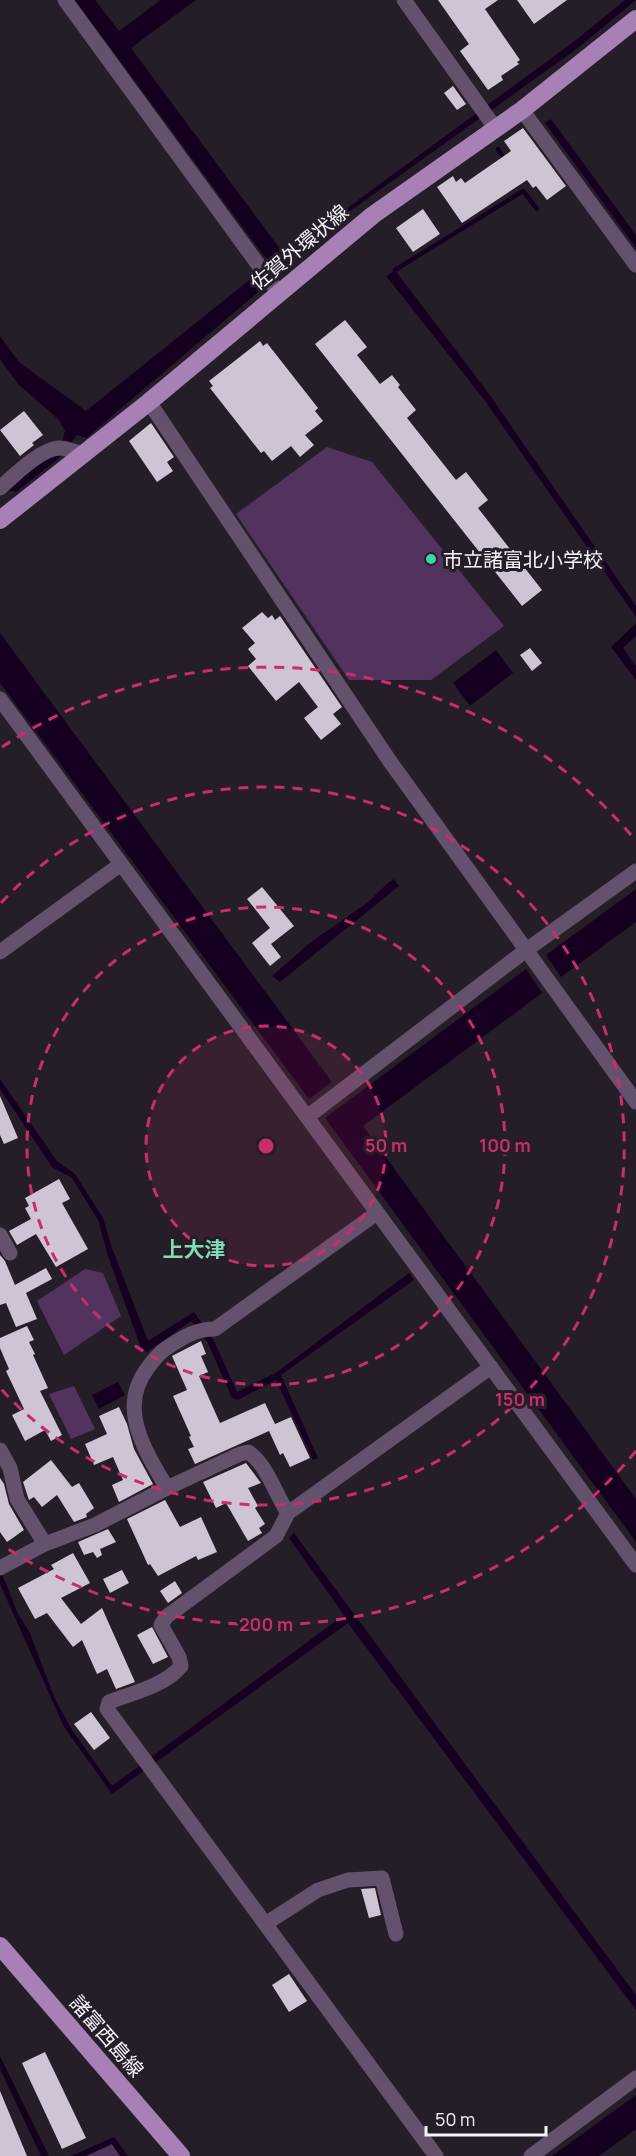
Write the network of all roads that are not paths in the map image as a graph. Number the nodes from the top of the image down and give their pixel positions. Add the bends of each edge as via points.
1 (65, 0) edge
2 (404, 0) edge
3 (636, 19) edge
4 (522, 110) junction
5 (488, 118) junction
6 (636, 266) edge
7 (270, 281) junction
8 (149, 402) junction
9 (69, 450) junction
10 (0, 488) edge
11 (2, 514) edge
12 (0, 699) edge
13 (121, 864) junction
14 (636, 871) edge
15 (525, 951) junction
16 (0, 952) edge
17 (636, 1102) edge
18 (307, 1117) junction
19 (377, 1213) junction
20 (0, 1235) edge
21 (10, 1253) dead end
22 (491, 1367) junction
23 (0, 1450) edge
24 (167, 1488) junction
25 (288, 1513) junction
26 (45, 1544) junction
27 (636, 1565) edge
28 (2, 1567) edge
29 (265, 1924) junction
30 (396, 1934) dead end
31 (0, 1946) edge
32 (636, 2078) edge
33 (181, 2156) edge
34 (436, 2156) edge
35 (531, 2156) edge

1 - 7 street
2 - 5 street
3 - 4 main road, 佐賀外環状線
4 - 5 main road, 佐賀外環状線
4 - 6 street
5 - 7 main road, 佐賀外環状線 via 373,215
7 - 8 main road, 佐賀外環状線
8 - 9 main road, 佐賀外環状線
8 - 15 street via 224,508 389,760
9 - 10 street via 44,453
9 - 11 main road, 佐賀外環状線
12 - 13 street
13 - 16 street
13 - 18 street
14 - 15 street
15 - 17 street
15 - 18 street
18 - 19 street
19 - 22 street
19 - 24 street via 215,1329 202,1330 158,1355 142,1375 133,1397 134,1420 143,1447
20 - 21 street
22 - 25 street
22 - 27 street
23 - 26 street via 10,1468 17,1499
24 - 25 street via 248,1452 258,1459
24 - 26 street via 95,1525
25 - 29 street via 276,1536 166,1617 161,1625 179,1658 181,1666 176,1672 109,1702 107,1708
26 - 28 street
29 - 30 street via 318,1890 348,1880 382,1878
29 - 34 street
31 - 33 main road, 諸富西島線
32 - 35 street

